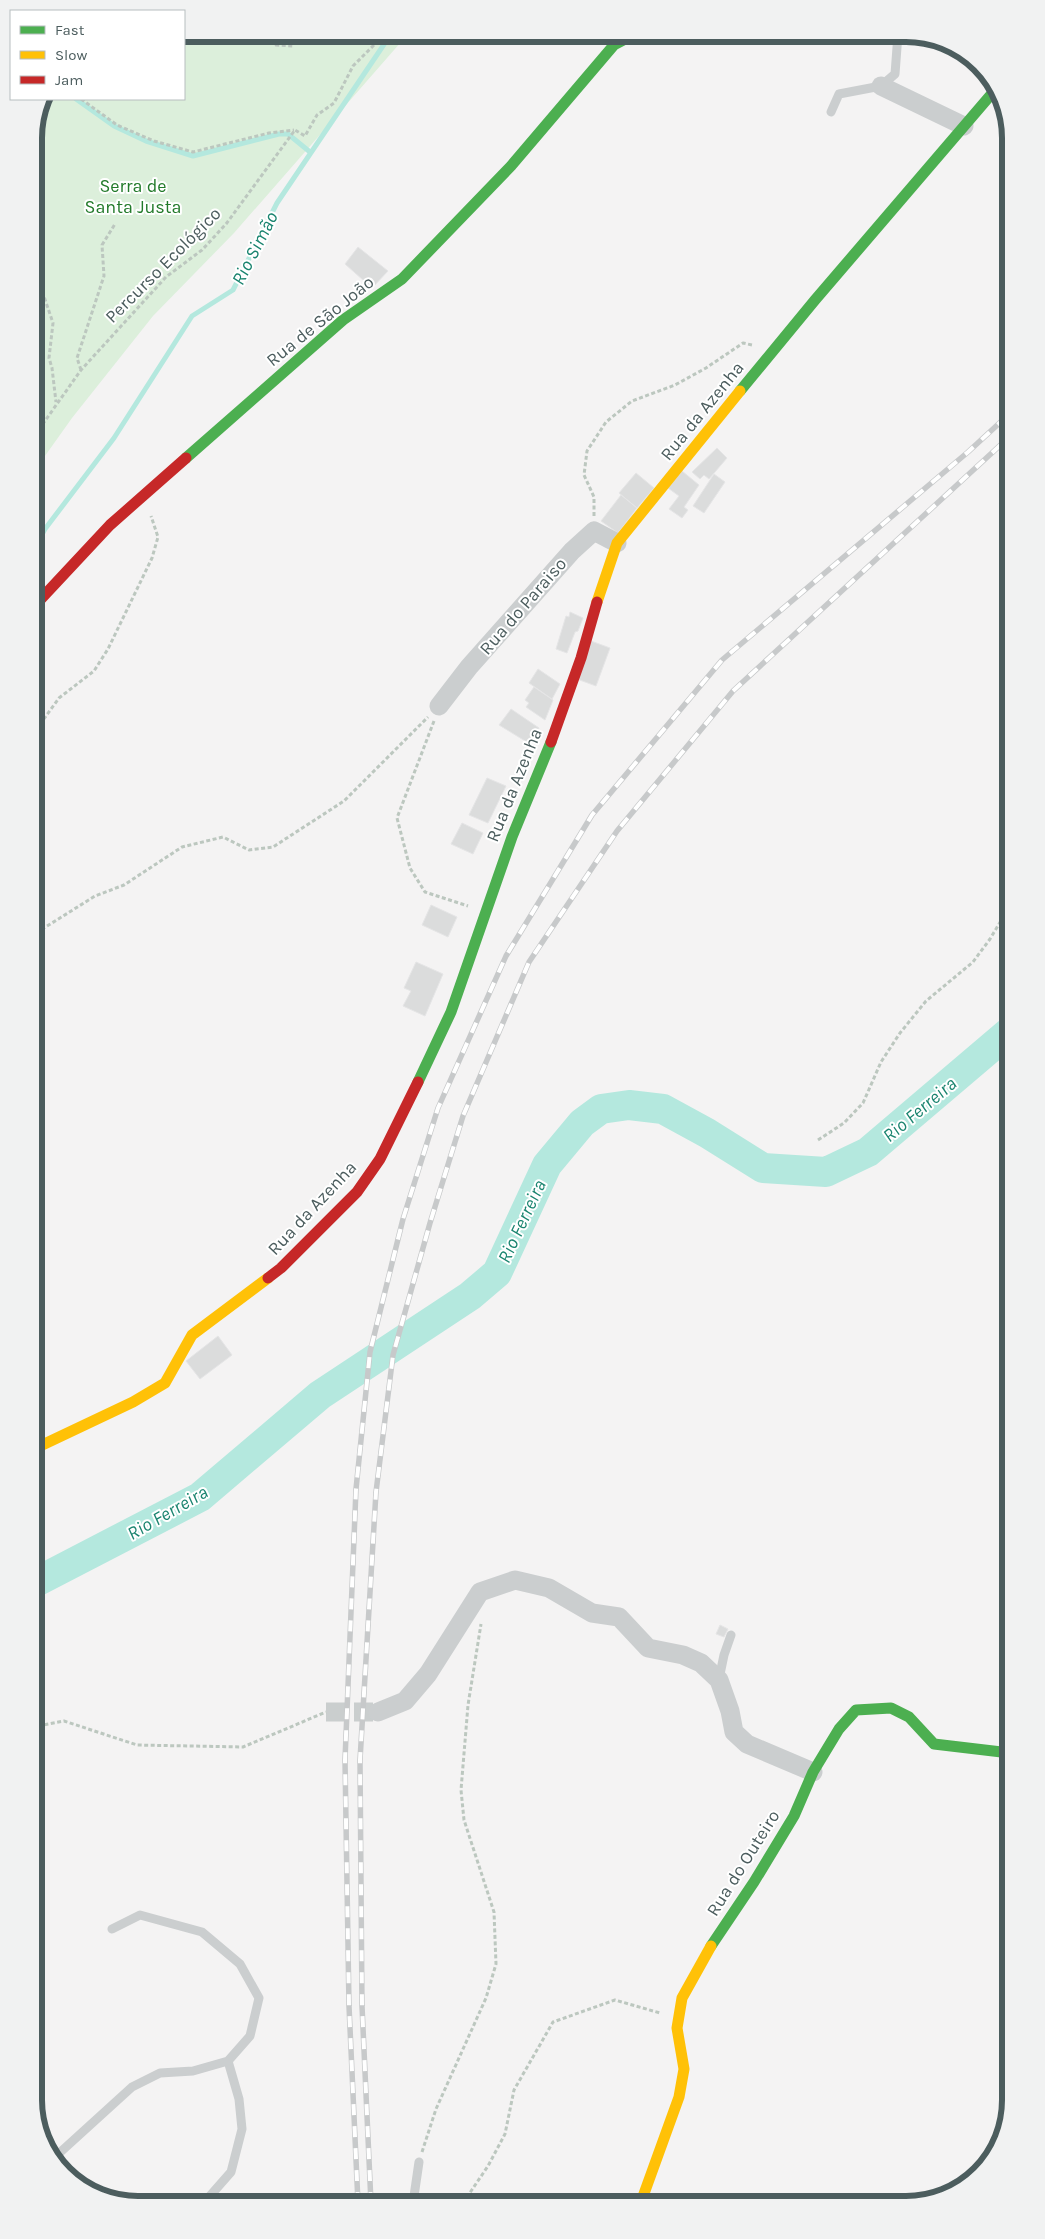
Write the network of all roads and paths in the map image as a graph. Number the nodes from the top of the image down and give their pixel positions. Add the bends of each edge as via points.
1 (272, 42) edge
2 (376, 42) edge
3 (619, 43) edge
4 (897, 43) edge
5 (294, 46) dead end
6 (881, 86) junction
7 (992, 94) edge
8 (82, 100) edge
9 (831, 112) dead end
10 (964, 126) junction
11 (294, 131) junction
12 (115, 224) dead end
13 (43, 293) edge
14 (775, 350) junction
15 (80, 370) junction
16 (56, 403) junction
17 (43, 423) edge
18 (148, 510) dead end
19 (594, 531) junction
20 (617, 543) junction
21 (43, 596) edge
22 (439, 706) junction
23 (43, 721) edge
24 (484, 911) junction
25 (1002, 919) edge
26 (43, 929) edge
27 (818, 1140) dead end
28 (42, 1445) edge
29 (482, 1618) dead end
30 (731, 1635) dead end
31 (719, 1680) junction
32 (326, 1712) tunnel mouth
33 (378, 1712) tunnel mouth
34 (42, 1725) edge
35 (1002, 1752) edge
36 (813, 1772) junction
37 (112, 1929) dead end
38 (679, 2018) junction
39 (228, 2061) junction
40 (59, 2154) edge
41 (419, 2162) joint
42 (209, 2196) edge
43 (415, 2196) edge
44 (468, 2196) edge
45 (643, 2196) edge

1 - 5 path
2 - 11 path via 353,66 334,103 317,115 304,136
3 - 21 street, Rua de São João via 511,166 402,279 343,320 110,525
4 - 6 lane via 895,74
6 - 9 lane via 839,94
6 - 10 street
7 - 10 street, Rua da Azenha
8 - 11 path via 117,125 154,141 193,152 269,133
10 - 14 street, Rua da Azenha
11 - 15 path, Percurso Ecológico via 226,224 202,250 166,277
12 - 15 path via 102,245 104,276 77,358
13 - 16 path via 53,322 49,358
14 - 19 path via 743,342 675,385 632,401 606,422 587,451 584,475 594,497
14 - 20 street, Rua da Azenha
15 - 16 path, Percurso Ecológico
16 - 17 path, Percurso Ecológico
18 - 23 path via 158,537 152,558 108,650 94,671 59,698
19 - 20 street
19 - 22 street, Rua do Paraiso via 572,551 469,667
20 - 24 street, Rua da Azenha via 544,761
22 - 24 path via 397,818 410,868 425,892
22 - 26 path via 344,802 273,847 249,850 224,837 182,847 124,885 95,896
24 - 28 street, Rua da Azenha via 451,1012 380,1159 357,1192 281,1268 192,1335 165,1383
25 - 27 path via 973,962 926,1001 900,1033 881,1062 863,1103 844,1122
29 - 41 path via 468,1705 460,1790 464,1820 494,1912 496,1964 486,1998 436,2109
30 - 31 lane
31 - 33 street via 701,1663 648,1648 619,1617 592,1613 548,1588 515,1580 480,1592 428,1674 405,1701
31 - 36 street via 734,1732 747,1744
32 - 34 path via 243,1748 138,1745 64,1721
35 - 36 street, Rua do Outeiro via 934,1744 908,1717 891,1708 856,1710 839,1729
36 - 38 street, Rua do Outeiro via 794,1816 702,1960 682,1998
37 - 39 lane via 140,1915 202,1932 240,1964 259,1998 250,2036
38 - 44 path via 615,2000 553,2022 514,2090 505,2134
38 - 45 street, Rua do Outeiro via 677,2028 684,2069 679,2096
39 - 40 lane via 193,2072 160,2073 132,2088
39 - 42 lane via 239,2099 242,2129 231,2172
41 - 43 lane

